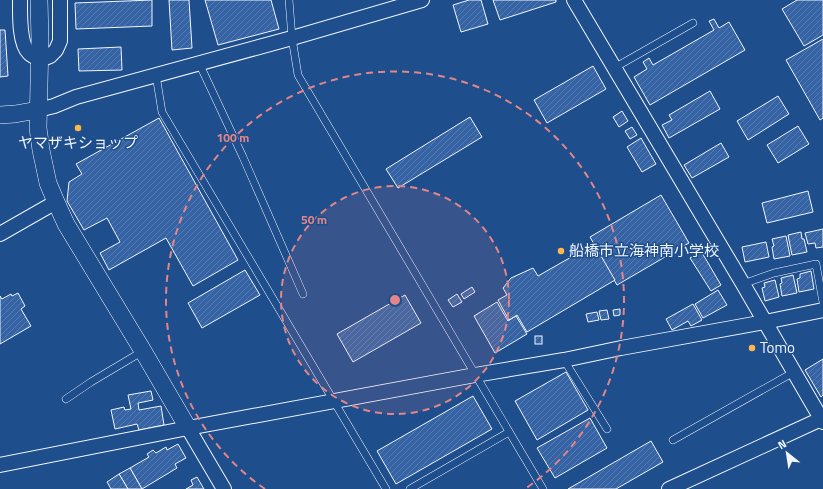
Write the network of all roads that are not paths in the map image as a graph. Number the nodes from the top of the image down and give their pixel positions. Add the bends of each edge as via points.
1 (20, 0) edge
2 (39, 0) edge
3 (60, 0) edge
4 (289, 0) edge
5 (422, 0) edge
6 (574, 0) edge
7 (693, 23) dead end
8 (292, 38) junction
9 (40, 60) junction
10 (199, 63) junction
11 (614, 68) junction
12 (156, 75) junction
13 (38, 110) junction
14 (0, 115) edge
15 (56, 202) junction
16 (0, 234) edge
17 (742, 284) junction
18 (303, 294) dead end
19 (823, 302) edge
20 (823, 310) edge
21 (764, 322) junction
22 (143, 351) junction
23 (564, 360) junction
24 (794, 372) junction
25 (475, 375) junction
26 (66, 400) dead end
27 (334, 402) junction
28 (822, 421) edge
29 (188, 428) junction
30 (607, 429) dead end
31 (509, 432) junction
32 (673, 440) dead end
33 (0, 465) edge
34 (224, 489) edge
35 (386, 489) edge
36 (410, 489) edge
37 (543, 489) edge
38 (669, 489) edge

1 - 9 street via 23,44 28,52
2 - 9 street
3 - 9 street via 60,41 50,56
4 - 8 lane
5 - 8 street
6 - 11 street
7 - 11 lane
8 - 10 street
8 - 25 lane via 298,75
9 - 13 street
10 - 12 street
10 - 18 lane
11 - 17 street
12 - 13 street
12 - 27 lane via 162,112
13 - 14 street
13 - 15 street via 41,150 48,183
15 - 16 street
15 - 22 street via 66,224
17 - 19 lane via 774,272 816,264
17 - 21 street
20 - 21 street
21 - 23 street
21 - 24 street
22 - 26 lane
22 - 29 street
23 - 25 street
23 - 30 lane
24 - 28 street
24 - 32 lane
25 - 27 street
25 - 31 lane
27 - 29 street
27 - 35 lane
28 - 38 street
29 - 33 street
29 - 34 street
31 - 36 lane
31 - 37 lane

